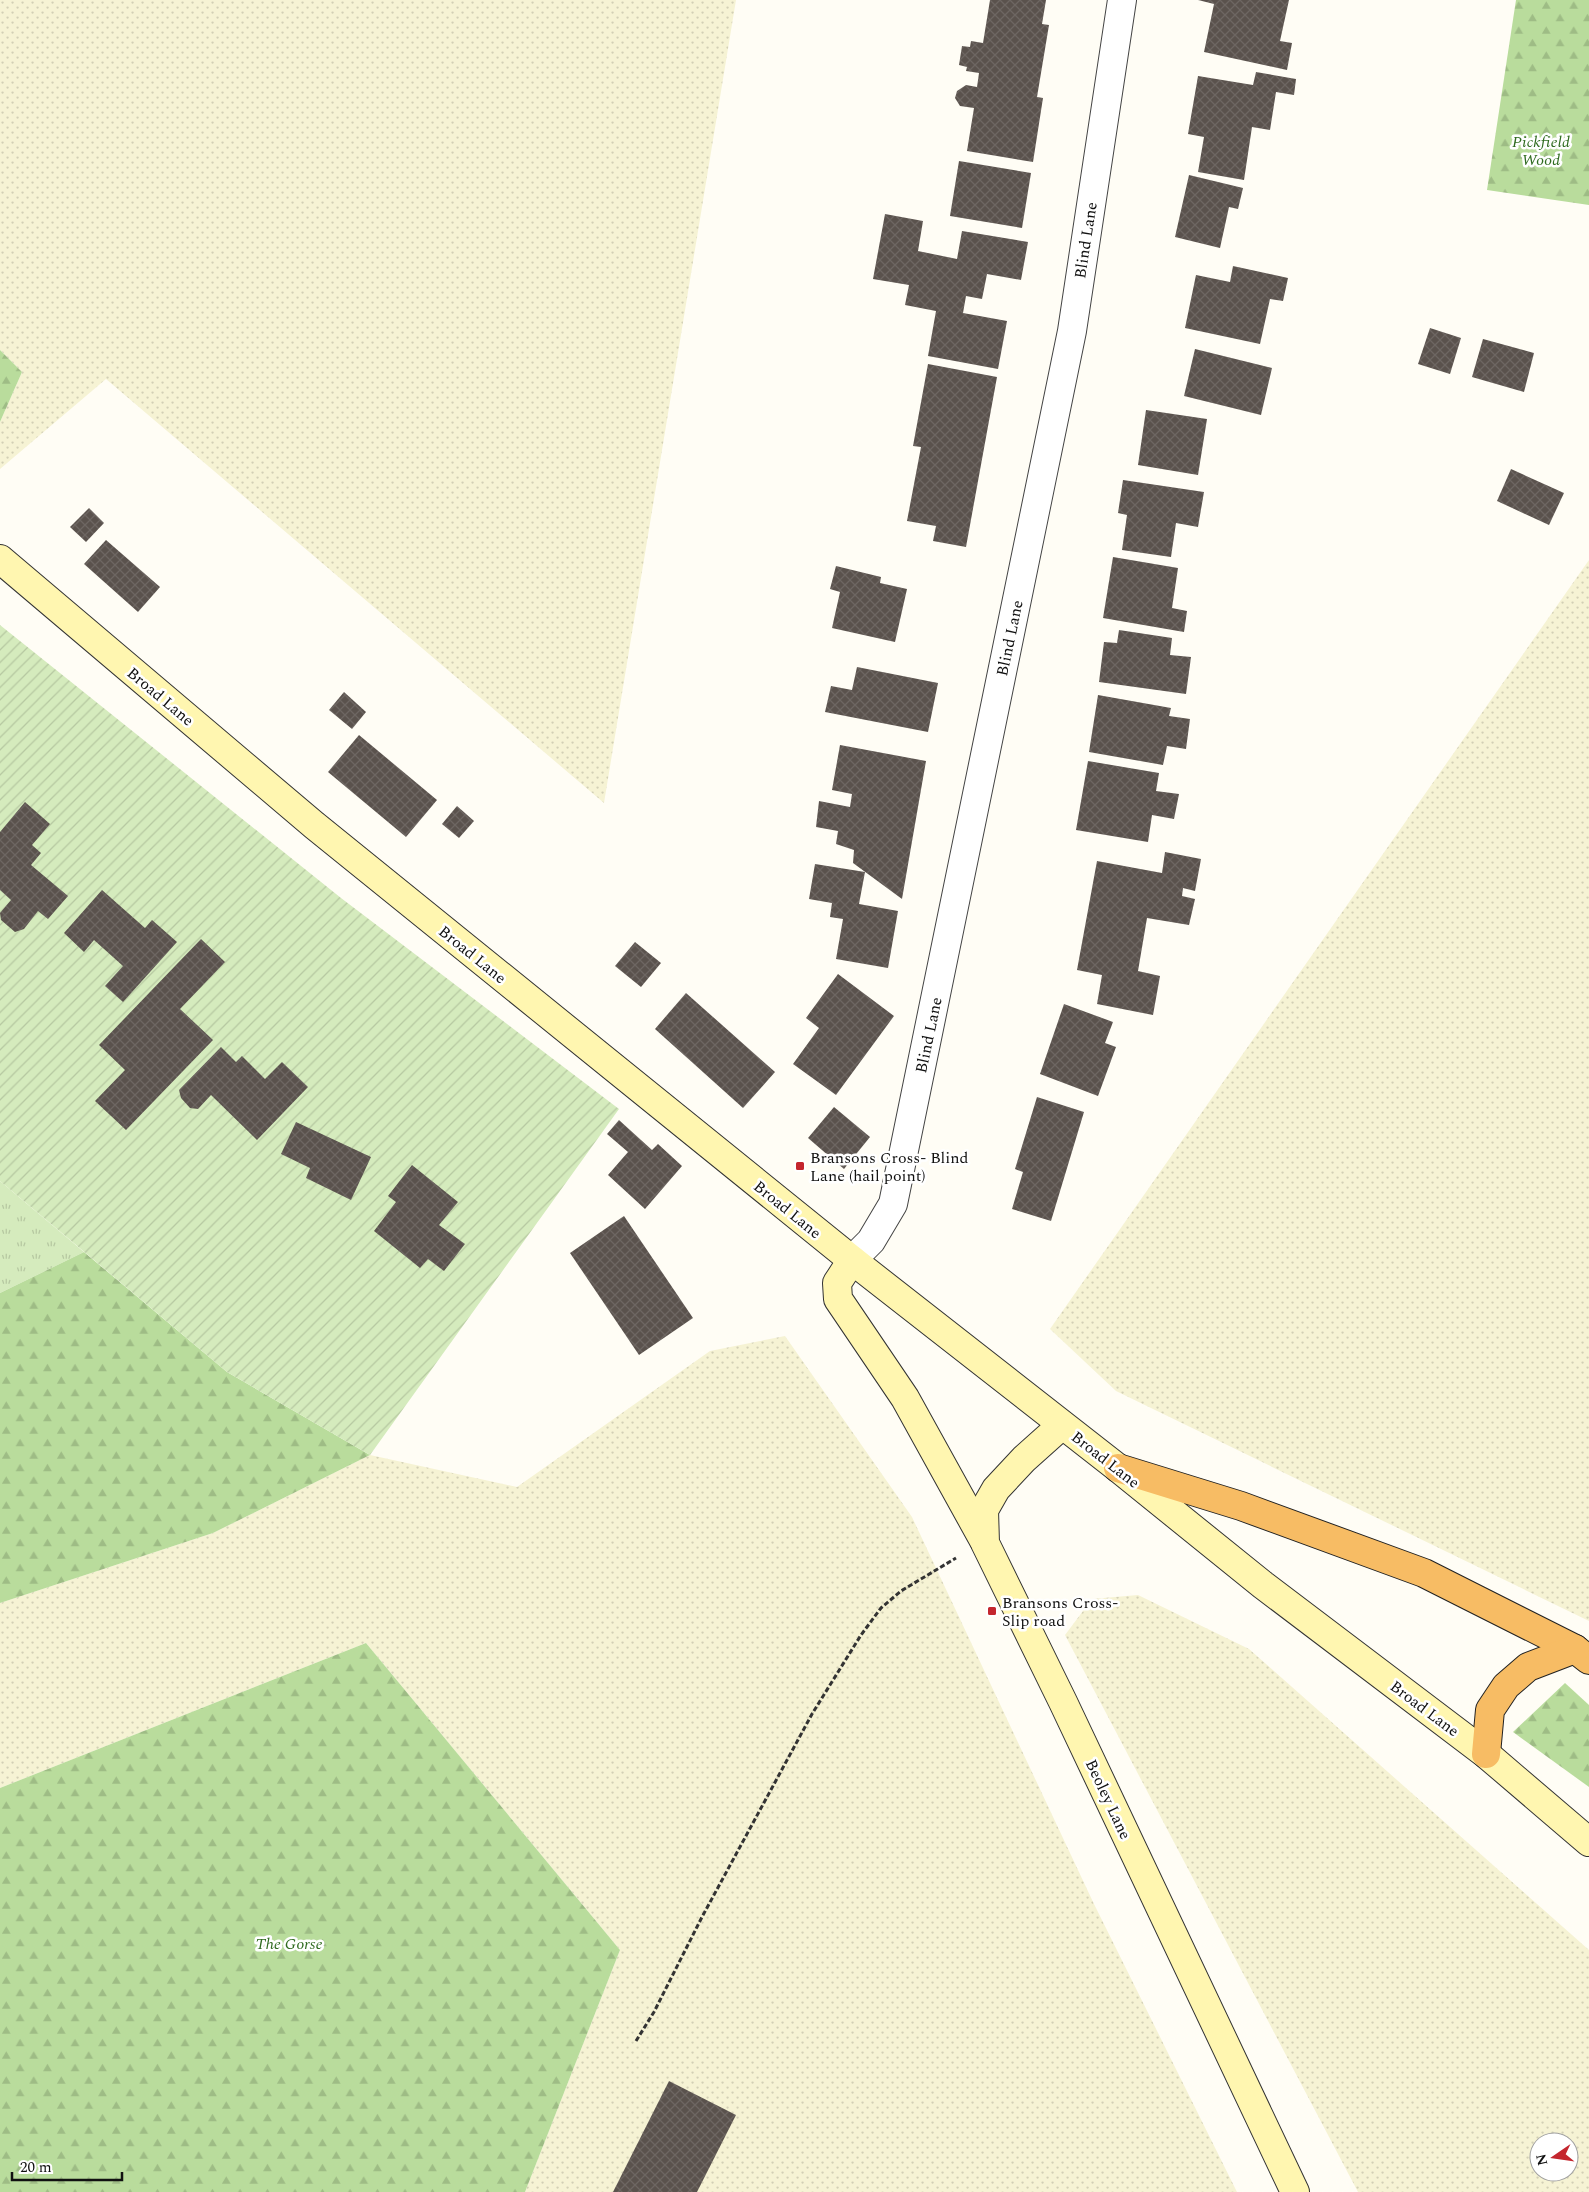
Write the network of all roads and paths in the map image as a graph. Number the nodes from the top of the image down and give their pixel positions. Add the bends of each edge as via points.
1 (1122, 0) edge
2 (0, 559) edge
3 (852, 1260) junction
4 (1062, 1425) junction
5 (1118, 1468) junction
6 (985, 1543) junction
7 (1582, 1654) edge
8 (1486, 1754) junction
9 (1589, 1842) edge
10 (636, 2041) dead end
11 (1295, 2192) edge

1 - 3 street, Blind Lane via 1072,331 894,1204 871,1241
2 - 3 main road, Broad Lane via 314,826
3 - 4 main road, Broad Lane
3 - 6 main road via 837,1283 838,1299 905,1398
4 - 5 main road, Broad Lane
4 - 6 main road, Beoley Lane via 996,1489 984,1510
5 - 7 highway via 1241,1506 1424,1573
5 - 8 main road, Broad Lane via 1263,1585
6 - 10 path via 901,1591 881,1608 861,1635 812,1714
6 - 11 main road, Beoley Lane
7 - 8 highway via 1528,1667 1506,1686 1490,1710
8 - 9 main road, Broad Lane

